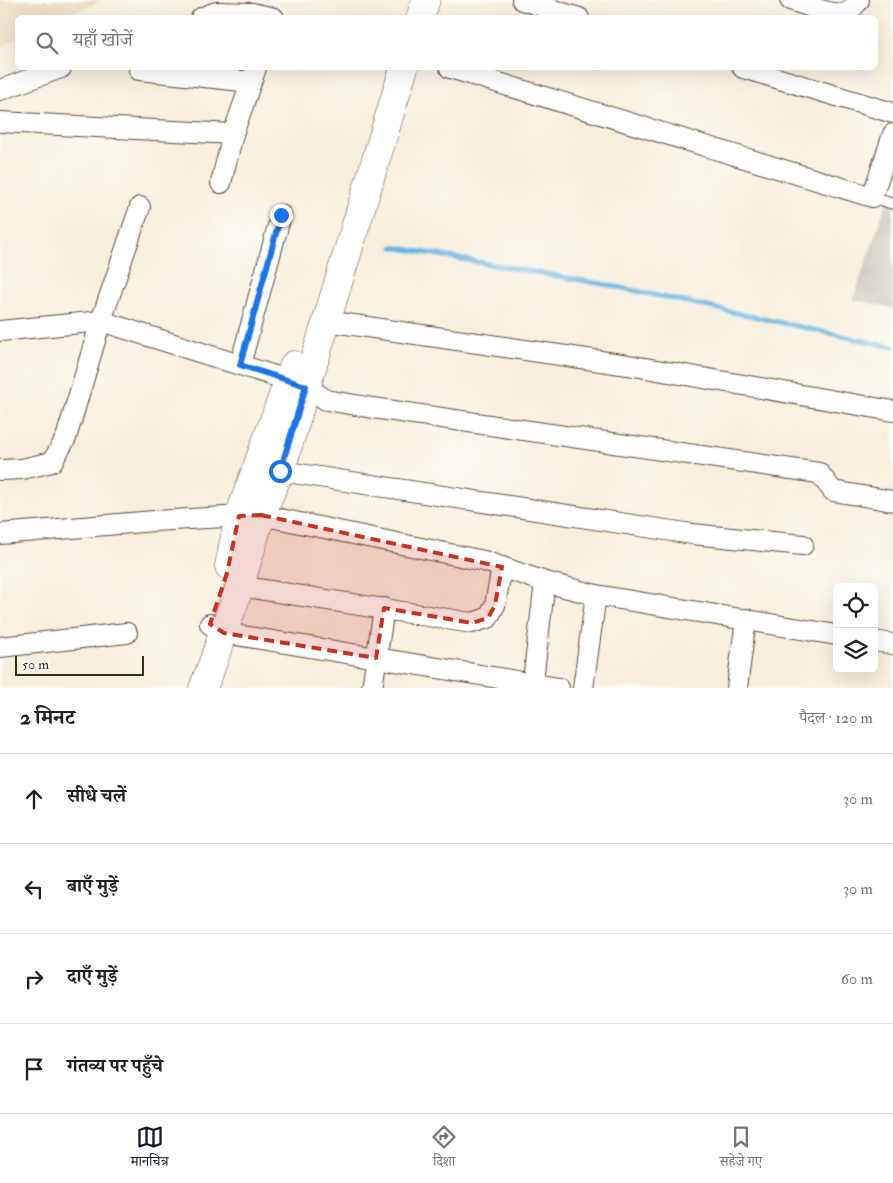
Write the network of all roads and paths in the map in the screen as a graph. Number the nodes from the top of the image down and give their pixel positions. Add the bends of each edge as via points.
1 (406, 0) edge
2 (426, 0) edge
3 (522, 0) edge
4 (790, 0) edge
5 (859, 0) edge
6 (208, 15) edge
7 (262, 15) edge
8 (402, 15) edge
9 (421, 15) edge
10 (570, 15) edge
11 (55, 70) edge
12 (139, 70) dead end
13 (385, 70) edge
14 (403, 70) edge
15 (457, 70) edge
16 (750, 70) edge
17 (254, 75) edge
18 (0, 90) edge
19 (893, 113) edge
20 (0, 122) edge
21 (233, 134) junction
22 (893, 134) edge
23 (221, 183) dead end
24 (872, 197) junction
25 (893, 204) edge
26 (140, 207) dead end
27 (281, 215) dead end
28 (101, 321) junction
29 (326, 321) junction
30 (0, 331) edge
31 (240, 365) junction
32 (298, 383) junction
33 (893, 411) edge
34 (0, 470) edge
35 (280, 471) junction
36 (893, 501) edge
37 (250, 516) junction
38 (0, 534) edge
39 (803, 545) dead end
40 (502, 568) junction
41 (545, 582) junction
42 (240, 586) junction
43 (596, 595) junction
44 (384, 608) junction
45 (746, 619) junction
46 (217, 629) junction
47 (127, 633) dead end
48 (833, 634) edge
49 (878, 642) edge
50 (893, 644) edge
51 (0, 647) edge
52 (376, 658) junction
53 (488, 682) edge
54 (532, 686) edge
55 (188, 688) edge
56 (203, 688) edge
57 (372, 688) edge
58 (558, 688) edge
59 (583, 688) edge
60 (737, 688) edge

1 - 8 street
2 - 9 street
3 - 10 street
4 - 5 street via 834,14 847,12
6 - 7 street via 216,12
11 - 18 street
12 - 17 street
13 - 32 street via 332,247
14 - 29 street
15 - 24 street
16 - 19 street
17 - 21 street
20 - 21 street
21 - 23 street
22 - 24 street
24 - 25 lane
26 - 28 street
27 - 31 street
28 - 30 street
28 - 31 street
28 - 34 street via 66,438 52,462
29 - 32 street
29 - 33 street via 628,364
31 - 32 street
32 - 35 street
32 - 36 street via 326,400 819,473 833,491
32 - 37 street
35 - 37 street
35 - 39 street via 692,534
37 - 38 street
37 - 40 street via 484,561
37 - 42 street
37 - 46 street via 227,573
40 - 41 street
40 - 44 street via 496,605 488,618 472,623
41 - 43 street
41 - 54 street
42 - 44 street
42 - 46 street
43 - 45 street
43 - 59 street
44 - 52 street
45 - 48 street
45 - 60 street
46 - 52 street
46 - 55 street
46 - 56 street via 211,668
47 - 51 street
49 - 50 street
52 - 53 street
52 - 57 street
53 - 54 street
54 - 58 street

